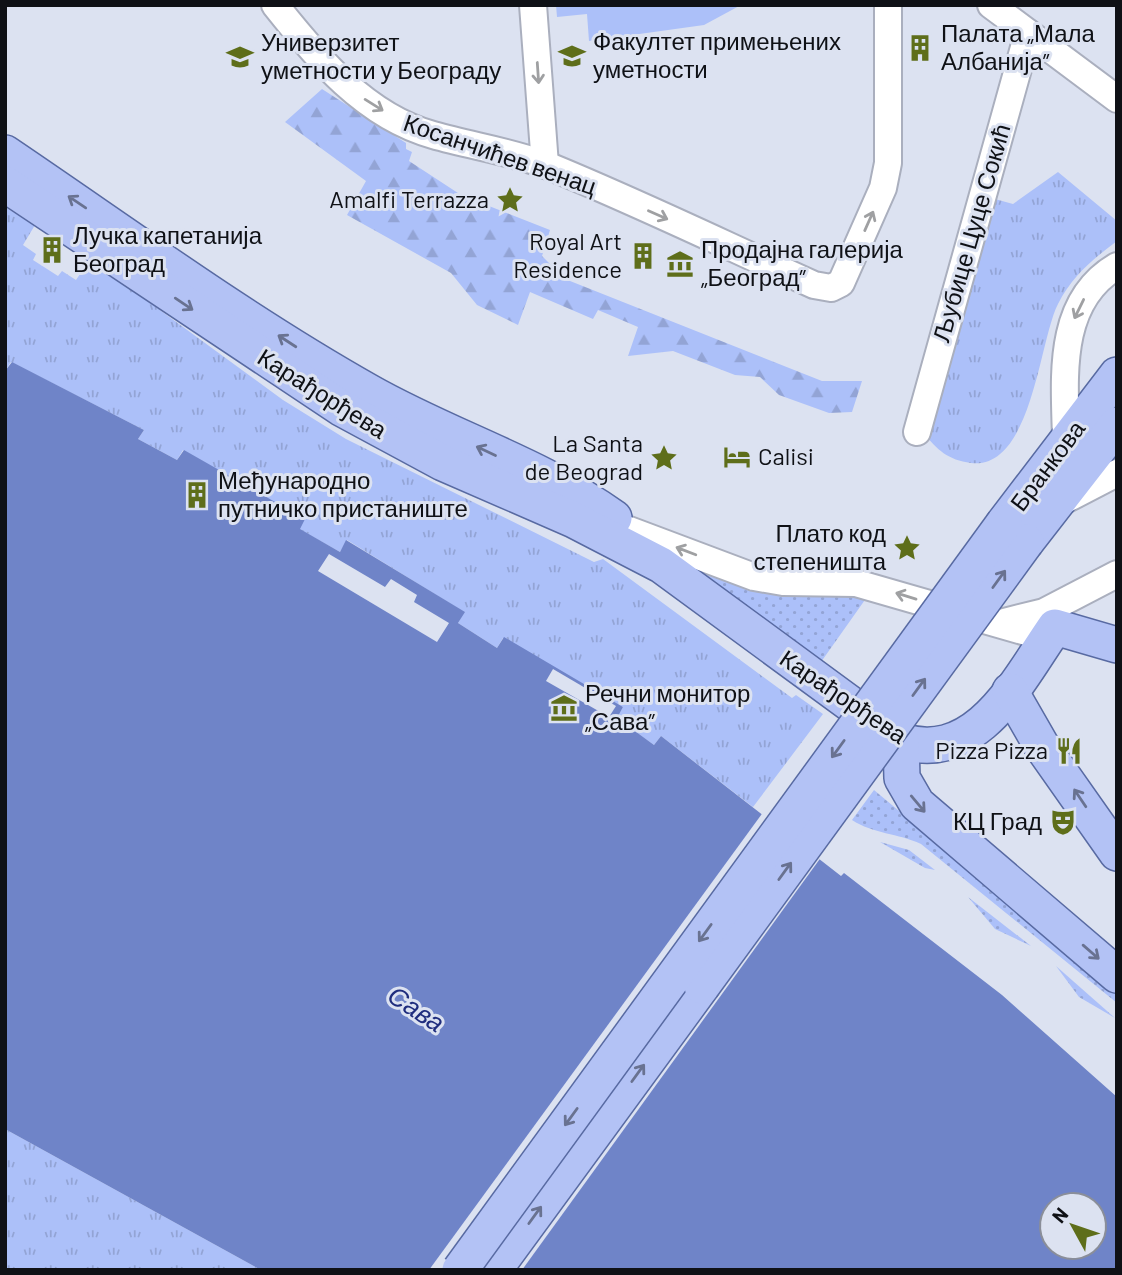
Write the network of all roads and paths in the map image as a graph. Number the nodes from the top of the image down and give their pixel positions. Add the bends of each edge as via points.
1 (275, 5) edge
2 (533, 5) edge
3 (888, 5) edge
4 (991, 5) edge
5 (1028, 33) junction
6 (1117, 99) edge
7 (5, 153) edge
8 (545, 165) junction
9 (5, 184) edge
10 (1117, 266) edge
11 (1117, 375) edge
12 (1117, 425) edge
13 (917, 432) dead end
14 (1066, 441) junction
15 (1117, 473) edge
16 (1052, 508) junction
17 (629, 530) junction
18 (1015, 532) junction
19 (661, 565) junction
20 (1117, 574) edge
21 (1088, 590) junction
22 (995, 623) junction
23 (1051, 633) junction
24 (1117, 645) edge
25 (1010, 691) junction
26 (901, 741) junction
27 (1117, 853) edge
28 (1117, 975) edge
29 (460, 1270) edge
30 (494, 1270) edge

1 -> 8 street, Косанчићев венац via 329,70 379,109 431,135 491,147
2 -> 8 street
8 -> 3 street, Косанчићев венац via 814,285 836,286 883,188 888,163
4 - 5 street
5 - 6 street
5 - 13 street, Љубице Цуце Сокић
17 -> 7 main road, Карађорђева via 562,487 341,376
9 -> 19 main road, Карађорђева via 341,408 443,463 583,524
10 -> 14 street via 1089,290 1071,329 1065,364
11 - 14 main road, Бранкова
12 - 16 main road, Бранкова
14 - 18 main road, Бранкова
15 - 16 street
16 - 18 main road, Бранкова
17 - 19 main road, Карађорђева
22 -> 17 street, Карађорђева via 856,583 754,577
18 -> 29 main road, bridge
30 -> 18 main road, bridge
19 - 26 main road, Карађорђева
20 - 21 street
21 - 22 street via 1044,612
21 - 23 street
22 - 23 street, Карађорђева
23 - 24 main road, Карађорђева
23 - 25 main road, Карађорђева
25 - 26 main road, Карађорђева via 979,725 953,743 924,746
27 -> 25 main road via 1041,745
26 -> 28 main road via 902,778 917,804

